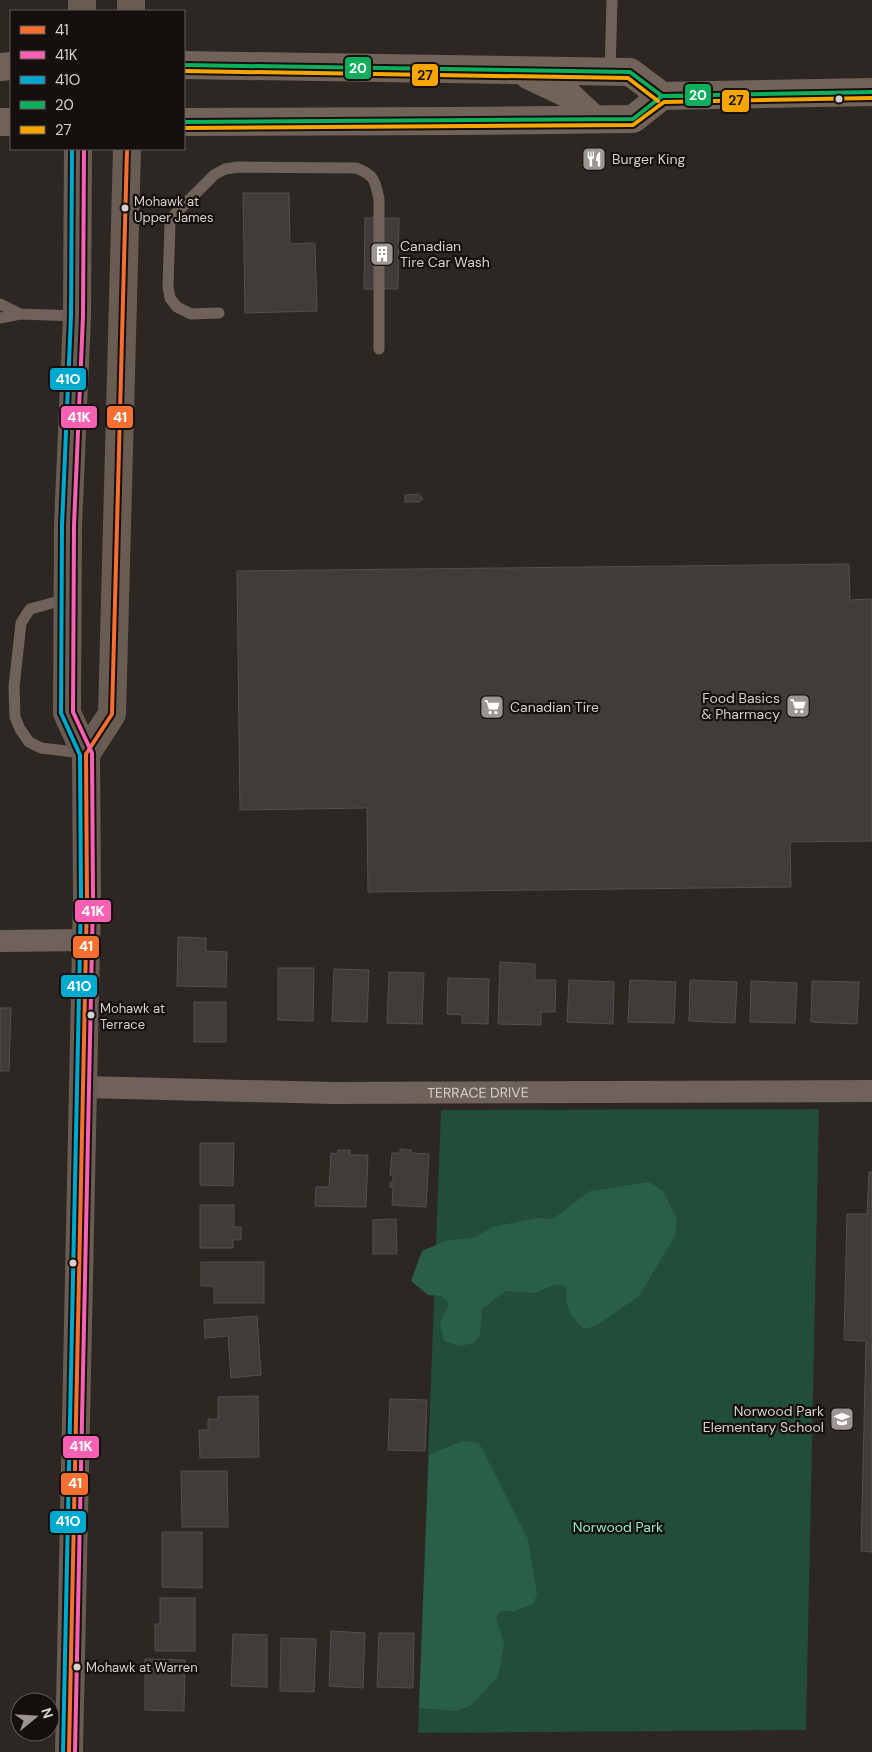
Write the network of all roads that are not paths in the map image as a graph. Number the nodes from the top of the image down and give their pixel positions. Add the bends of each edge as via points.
1 (612, 0) edge
2 (185, 65) edge
3 (522, 72) junction
4 (610, 72) junction
5 (872, 92) edge
6 (662, 96) junction
7 (594, 119) junction
8 (185, 122) edge
9 (78, 150) edge
10 (127, 150) edge
11 (0, 304) edge
12 (219, 313) dead end
13 (20, 314) junction
14 (77, 316) junction
15 (0, 318) edge
16 (379, 349) dead end
17 (68, 599) junction
18 (86, 754) junction
19 (86, 940) junction
20 (0, 941) edge
21 (83, 1086) junction
22 (872, 1091) edge
23 (69, 1752) edge

1 - 4 lane
2 - 3 main road
3 - 4 main road
3 - 7 main road via 566,93
4 - 6 main road via 630,72
5 - 6 main road
6 - 7 main road via 633,119
7 - 8 main road
9 - 14 main road
10 - 18 main road via 112,714
11 - 13 lane
12 - 16 lane via 191,314 177,307 170,298 170,223 174,215 214,174 225,169 356,168 368,173 375,183 379,200
13 - 14 lane
13 - 15 lane
14 - 17 main road
17 - 18 main road via 67,713
17 - 18 lane via 30,609 21,623 14,687 15,717 29,742 41,748
18 - 19 main road
19 - 20 street
19 - 21 main road
21 - 22 street, TERRACE DRIVE via 333,1093
21 - 23 main road

